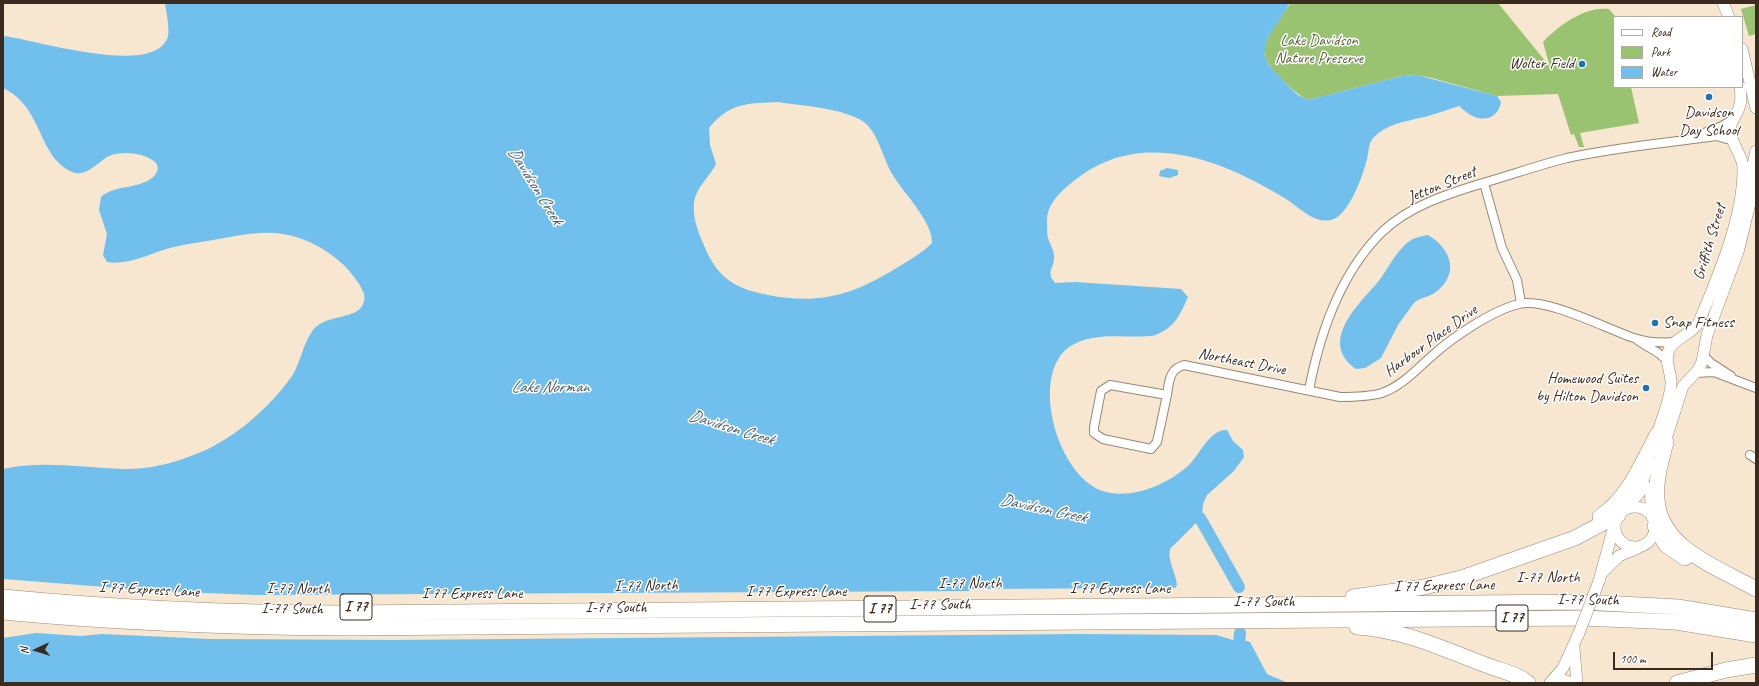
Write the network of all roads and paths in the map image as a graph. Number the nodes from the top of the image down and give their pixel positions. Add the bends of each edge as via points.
1 (1743, 53) edge
2 (1740, 88) edge
3 (1756, 108) edge
4 (1756, 112) edge
5 (1734, 117) junction
6 (1690, 140) junction
7 (1735, 144) junction
8 (1756, 147) edge
9 (1756, 151) edge
10 (1484, 183) junction
11 (1521, 303) junction
12 (1636, 339) junction
13 (1679, 340) junction
14 (1703, 352) junction
15 (1668, 366) junction
16 (1693, 374) junction
17 (1734, 379) junction
18 (1756, 388) edge
19 (1309, 390) junction
20 (1167, 395) junction
21 (1661, 438) junction
22 (1619, 516) junction
23 (1654, 522) junction
24 (1640, 547) junction
25 (1512, 559) junction
26 (1600, 577) junction
27 (1751, 586) edge
28 (3, 591) edge
29 (3, 597) edge
30 (1340, 599) junction
31 (3, 605) edge
32 (3, 612) edge
33 (1756, 613) edge
34 (1266, 620) junction
35 (1756, 620) edge
36 (1756, 628) edge
37 (1756, 635) edge
38 (1574, 648) junction
39 (1756, 665) edge
40 (1528, 683) edge
41 (1550, 683) edge
42 (1572, 683) edge
43 (1577, 683) edge
44 (1677, 683) edge

1 - 3 main road
2 - 5 main road via 1740,104
4 - 5 main road via 1747,110
5 - 6 street, Jetton Street via 1722,126
5 - 7 main road, Griffith Street via 1730,130
6 - 7 street, Jetton Street via 1720,136
6 - 10 street, Jetton Street via 1567,158
7 - 8 main road via 1746,149
7 - 13 main road, Griffith Street via 1742,158 1742,176 1730,238 1699,322 1692,332
9 - 14 main road, Griffith Street via 1751,199 1743,235
10 - 11 street via 1499,238 1517,280
10 - 19 street, Jetton Street via 1423,204 1394,222 1372,243 1332,308 1317,351
11 - 12 street, Harbour Place Drive via 1559,309
11 - 19 street, Harbour Place Drive via 1492,314 1435,353 1398,385 1382,392 1363,398 1340,397
12 - 13 street via 1659,343
12 - 15 street via 1644,346 1657,351
13 - 14 main road via 1696,341
13 - 15 main road via 1669,350
14 - 16 main road via 1700,366
14 - 17 street via 1711,363
15 - 16 main road via 1679,377
15 - 21 main road via 1670,391
16 - 17 street via 1714,372
16 - 21 main road via 1681,390
17 - 18 street
19 - 20 street, Northeast Drive via 1184,365 1177,367 1172,373
20 - 20 street, Northeast Drive via 1157,442 1150,449 1103,439 1094,433 1099,397 1104,388 1117,385
21 - 22 main road via 1640,492
21 - 23 main road via 1651,480 1650,496
21 - 25 highway via 1630,487 1608,512
21 - 27 highway via 1656,499 1666,527 1676,541 1689,552
22 - 23 main road via 1634,507 1642,508
22 - 24 main road via 1615,532 1620,540 1627,546
22 - 25 highway via 1576,538
22 - 26 main road
23 - 24 main road via 1651,539
23 - 27 highway via 1662,541 1674,552
24 - 26 main road via 1619,556
25 - 30 highway via 1449,582
26 - 38 main road, bridge
28 - 30 highway, I-77 North / I 77 via 156,602 296,607
29 - 35 highway, I 77 Express Lane / I 77 via 100,606 345,614 1576,602 1678,607
30 - 33 highway, I-77 North / I 77 via 1630,597 1703,604
31 - 36 highway, I 77 Express Lane / I 77 via 190,618 338,621 1605,612 1677,616
32 - 34 highway, I-77 South / I 77 via 148,623 296,628
34 - 37 highway, I-77 South / I 77 via 1605,618 1676,622
34 - 40 highway via 1360,627 1401,634 1431,642 1483,664 1515,674
38 - 41 main road via 1560,672
38 - 43 main road
39 - 44 highway
41 - 42 main road via 1563,680

